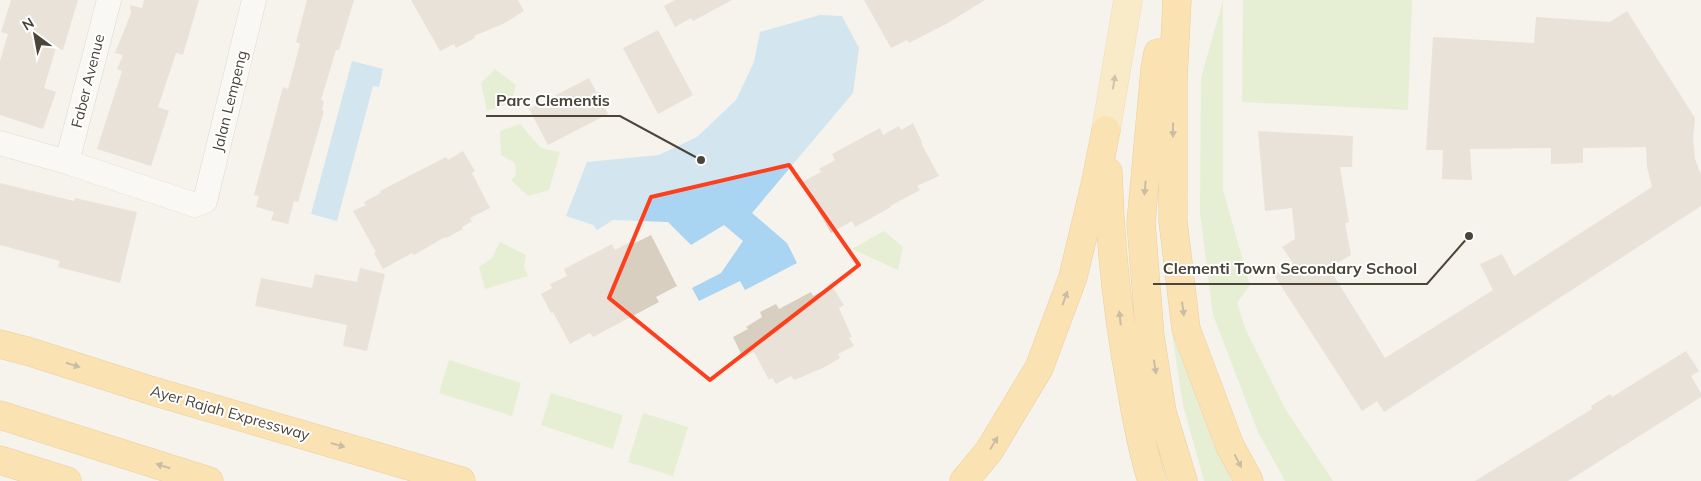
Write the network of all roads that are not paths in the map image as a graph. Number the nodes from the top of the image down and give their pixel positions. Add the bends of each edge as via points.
1 (109, 0) edge
2 (254, 0) edge
3 (1128, 0) edge
4 (1168, 0) edge
5 (1178, 0) edge
6 (1106, 130) junction
7 (0, 143) edge
8 (67, 162) junction
9 (0, 344) edge
10 (0, 415) edge
11 (0, 460) edge
12 (67, 481) edge
13 (210, 481) edge
14 (461, 481) edge
15 (964, 481) edge
16 (1152, 481) edge
17 (1183, 481) edge
18 (1249, 481) edge

1 - 8 street, Faber Avenue
2 - 8 street, Jalan Lempeng via 205,201 195,204
6 -> 3 main road
4 -> 17 highway via 1155,69 1141,222 1150,336 1162,412
5 -> 18 highway via 1173,81 1173,221 1186,329 1230,446
15 -> 6 highway via 989,451 1039,368 1073,277
16 -> 6 highway via 1143,453 1122,337 1109,221
7 - 8 street
9 -> 14 highway, Ayer Rajah Expressway
13 -> 10 highway
11 - 12 highway

